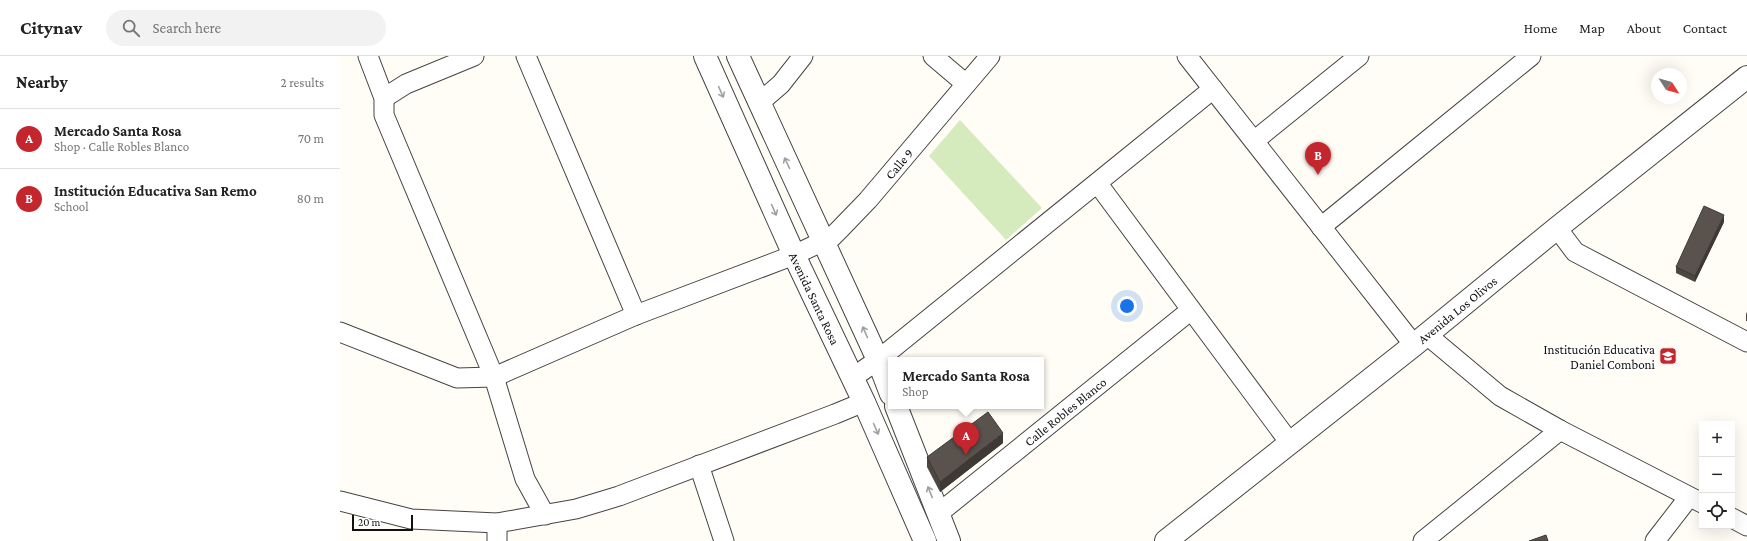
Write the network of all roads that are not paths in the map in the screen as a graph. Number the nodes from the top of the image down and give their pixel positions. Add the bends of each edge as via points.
1 (368, 56) edge
2 (474, 56) edge
3 (526, 56) edge
4 (705, 56) edge
5 (738, 56) edge
6 (803, 56) edge
7 (933, 56) edge
8 (990, 56) edge
9 (1187, 56) edge
10 (1359, 56) edge
11 (1531, 56) edge
12 (1747, 78) edge
13 (966, 84) junction
14 (1213, 90) junction
15 (384, 98) junction
16 (759, 102) junction
17 (1254, 142) junction
18 (1098, 184) junction
19 (1321, 226) junction
20 (1557, 228) junction
21 (823, 242) junction
22 (794, 255) junction
23 (1191, 310) junction
24 (636, 316) junction
25 (340, 332) edge
26 (1421, 340) junction
27 (1747, 342) edge
28 (878, 360) junction
29 (494, 377) junction
30 (852, 378) junction
31 (888, 386) edge
32 (864, 402) junction
33 (897, 409) edge
34 (1560, 430) junction
35 (1290, 443) junction
36 (699, 465) junction
37 (1696, 500) edge
38 (340, 501) edge
39 (939, 513) junction
40 (545, 515) junction
41 (1735, 520) edge
42 (1747, 526) edge
43 (497, 532) edge
44 (724, 541) edge
45 (925, 541) edge
46 (949, 541) edge
47 (1166, 541) edge
48 (1423, 541) edge
49 (1654, 541) edge

1 - 15 street
2 - 15 street via 406,84
3 - 24 street
4 -> 22 street, Avenida Santa Rosa
5 - 16 street
6 - 16 street via 781,84
7 - 13 street
8 - 13 street, Calle 9
9 - 14 street
10 - 17 street
11 - 19 street
12 - 20 street, Avenida Los Olivos
13 - 21 street, Calle 9 via 868,200 832,237
14 - 17 street
14 - 18 street
15 - 29 street via 384,115
21 -> 16 street
17 - 19 street
18 - 23 street
18 - 28 street
19 - 26 street
20 - 26 street, Avenida Los Olivos
20 - 27 street via 1575,252
21 - 22 street, Calle 9
28 -> 21 street
22 - 24 street, Calle 9
22 - 30 street, Avenida Santa Rosa
23 - 35 street
23 - 39 street, Calle Robles Blanco
24 - 29 street, Calle 9
25 - 29 street via 457,378
26 - 34 street via 1500,396
26 - 35 street, Avenida Los Olivos
28 - 30 street
28 - 31 street
29 - 40 street via 525,479
30 - 32 street, Avenida Santa Rosa
32 - 36 street
32 -> 45 street, Avenida Santa Rosa
39 -> 33 street
34 - 37 street
34 - 48 street
35 - 47 street, Avenida Los Olivos
36 - 40 street via 619,496
36 - 44 street
37 - 49 street
38 - 43 street via 411,519
39 - 46 street
40 - 43 street
41 - 42 street

